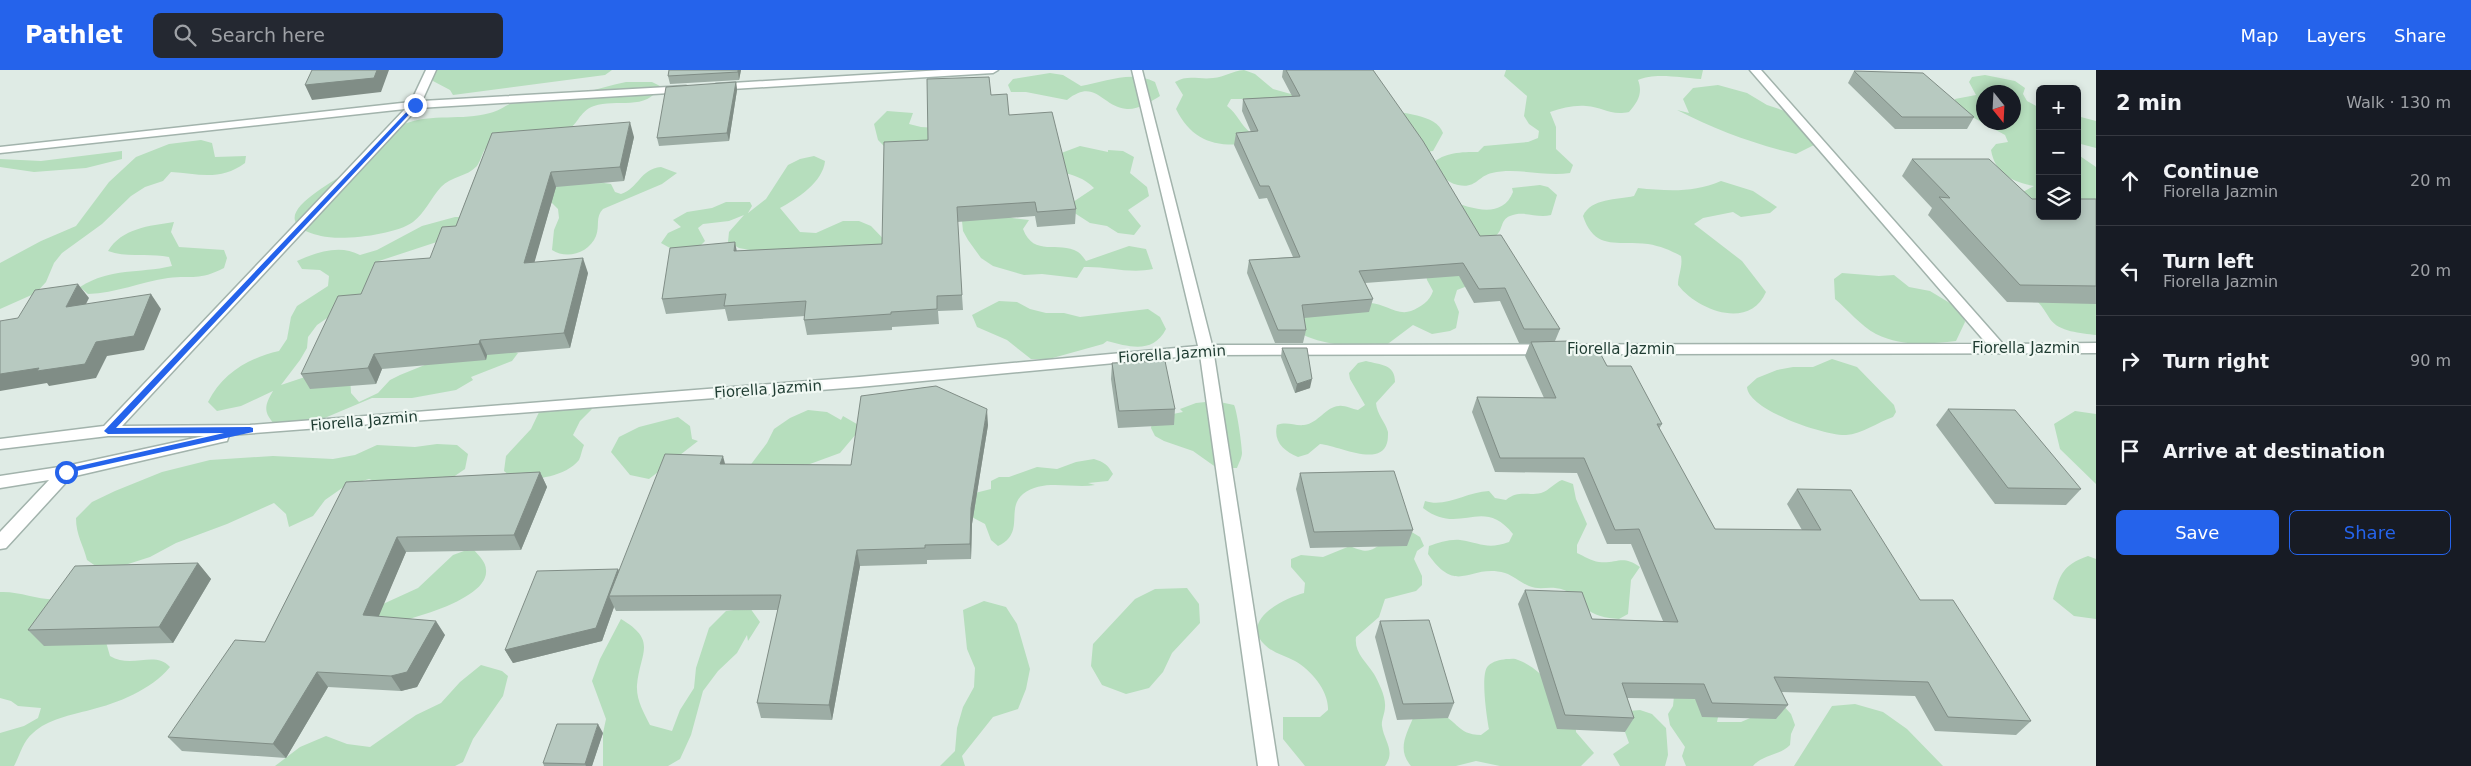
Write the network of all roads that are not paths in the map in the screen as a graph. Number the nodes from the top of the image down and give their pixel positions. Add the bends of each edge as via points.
1 (431, 70) edge
2 (993, 70) edge
3 (1137, 70) edge
4 (1755, 70) edge
5 (415, 105) junction
6 (0, 150) edge
7 (1998, 347) junction
8 (2096, 348) edge
9 (1206, 350) junction
10 (250, 430) junction
11 (108, 431) junction
12 (0, 444) edge
13 (66, 472) junction
14 (0, 482) edge
15 (0, 543) edge
16 (1268, 766) edge

1 - 5 street
2 - 5 street
3 - 9 street
4 - 7 street
5 - 6 street
5 - 11 street
7 - 8 street, Fiorella Jazmin
7 - 9 street, Fiorella Jazmin
9 - 10 street, Fiorella Jazmin via 859,382
9 - 16 street
10 - 11 street, Fiorella Jazmin
10 - 13 street, Fiorella Jazmin
11 - 12 street, Fiorella Jazmin
13 - 14 street, Fiorella Jazmin
13 - 15 street

